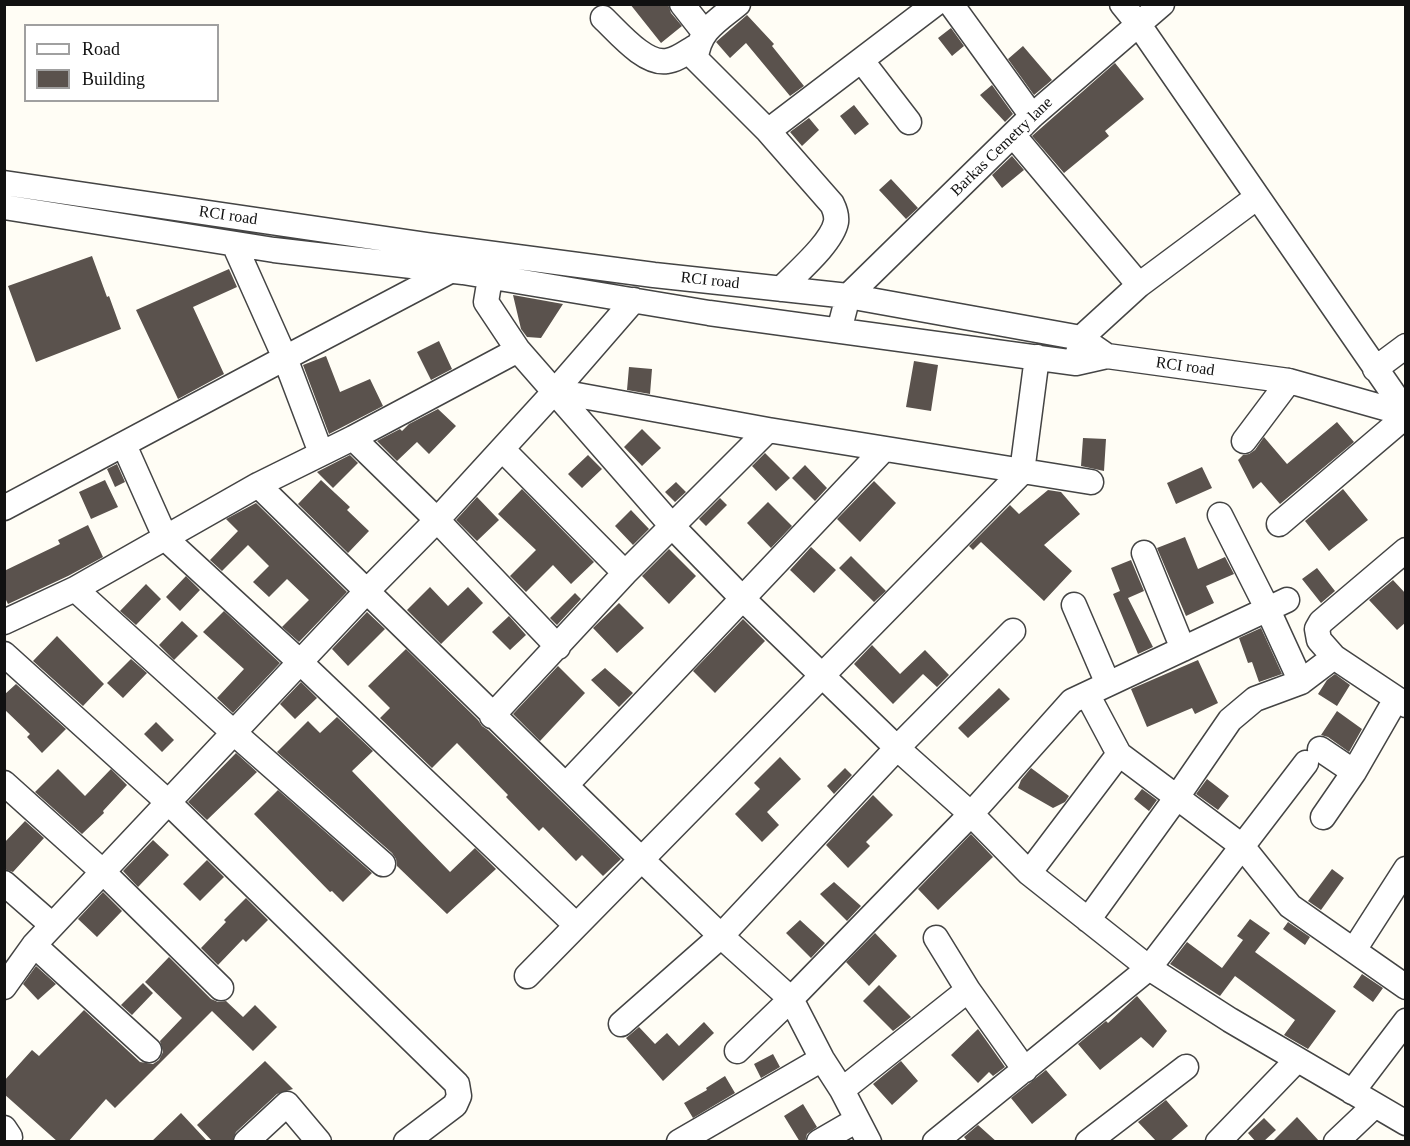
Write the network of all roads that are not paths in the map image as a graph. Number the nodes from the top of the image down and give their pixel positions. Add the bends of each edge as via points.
1 (682, 4) edge
2 (738, 4) edge
3 (935, 4) edge
4 (951, 4) edge
5 (1122, 4) edge
6 (1162, 4) edge
7 (603, 18) dead end
8 (1139, 25) junction
9 (700, 39) junction
10 (862, 61) junction
11 (1032, 116) junction
12 (909, 122) dead end
13 (768, 131) junction
14 (1014, 136) junction
15 (4, 183) edge
16 (1256, 198) junction
17 (4, 207) edge
18 (234, 244) junction
19 (492, 265) junction
20 (452, 270) junction
21 (1139, 285) junction
22 (781, 289) junction
23 (848, 296) junction
24 (634, 300) junction
25 (839, 330) junction
26 (1081, 338) junction
27 (1406, 346) edge
28 (518, 350) junction
29 (1107, 356) junction
30 (1037, 357) junction
31 (285, 358) junction
32 (1076, 363) junction
33 (1375, 369) junction
34 (1289, 381) junction
35 (555, 391) junction
36 (1406, 414) edge
37 (768, 430) junction
38 (353, 438) junction
39 (1244, 441) dead end
40 (124, 445) junction
41 (502, 449) junction
42 (884, 449) junction
43 (321, 453) junction
44 (1022, 472) junction
45 (1091, 482) dead end
46 (258, 485) junction
47 (4, 508) edge
48 (1220, 515) dead end
49 (437, 520) junction
50 (1279, 524) dead end
51 (672, 526) junction
52 (166, 539) junction
53 (1406, 550) edge
54 (1144, 554) dead end
55 (625, 573) junction
56 (75, 589) junction
57 (366, 592) junction
58 (743, 599) junction
59 (1277, 604) junction
60 (1074, 605) dead end
61 (5, 621) edge
62 (1013, 631) dead end
63 (558, 647) junction
64 (1182, 649) junction
65 (4, 654) edge
66 (1334, 657) junction
67 (301, 663) junction
68 (822, 675) junction
69 (1301, 682) junction
70 (1097, 689) junction
71 (1401, 702) edge
72 (492, 716) junction
73 (233, 732) junction
74 (897, 748) junction
75 (1119, 754) junction
76 (1354, 772) junction
77 (4, 783) edge
78 (566, 785) junction
79 (1177, 797) junction
80 (169, 803) junction
81 (971, 814) junction
82 (1323, 817) dead end
83 (1242, 846) junction
84 (641, 859) junction
85 (382, 864) dead end
86 (1406, 868) edge
87 (102, 871) junction
88 (1029, 873) junction
89 (4, 883) edge
90 (1088, 920) junction
91 (52, 925) junction
92 (576, 925) junction
93 (721, 936) junction
94 (936, 938) dead end
95 (34, 945) junction
96 (1354, 950) junction
97 (1149, 968) junction
98 (527, 976) dead end
99 (4, 987) edge
100 (1406, 987) edge
101 (220, 988) dead end
102 (968, 990) junction
103 (791, 999) junction
104 (1406, 1021) edge
105 (621, 1024) dead end
106 (148, 1050) dead end
107 (736, 1051) dead end
108 (822, 1059) junction
109 (1297, 1060) junction
110 (1186, 1067) dead end
111 (1025, 1070) junction
112 (842, 1090) junction
113 (1352, 1092) junction
114 (1394, 1111) edge
115 (857, 1120) junction
116 (4, 1128) edge
117 (1090, 1141) edge
118 (5, 1142) edge
119 (246, 1142) edge
120 (319, 1142) edge
121 (406, 1142) edge
122 (679, 1142) edge
123 (819, 1142) edge
124 (869, 1142) edge
125 (935, 1142) edge
126 (1218, 1142) edge
127 (1336, 1142) edge

1 - 9 street
2 - 9 street
3 - 10 street
4 - 11 street
5 - 8 street
6 - 8 street, Barkas Cemetry lane
7 - 9 street via 646,58 657,62 669,61
8 - 11 street, Barkas Cemetry lane
8 - 16 street
9 - 13 street via 696,59
10 - 12 street
10 - 13 street
11 - 14 street, Barkas Cemetry lane
13 - 22 street via 837,214 830,238
14 - 21 street
14 - 23 street, Barkas Cemetry lane
15 - 19 street, RCI road
16 - 21 street
16 - 33 street
17 - 18 street
18 - 20 street
18 - 31 street
19 - 20 street
19 - 22 street, RCI road via 654,275
19 - 24 street
19 - 28 street via 486,302
20 - 31 street
21 - 26 street
22 - 23 street, RCI road
23 - 25 street
23 - 26 street, RCI road
24 - 25 street
24 - 35 street
25 - 30 street
26 - 29 street, RCI road
26 - 32 street
27 - 33 street
28 - 35 street
28 - 38 street
29 - 32 street
29 - 34 street, RCI road
30 - 32 street
30 - 44 street
31 - 40 street
31 - 43 street
33 - 36 street
34 - 36 street, RCI road
34 - 39 street
35 - 37 street
35 - 41 street
35 - 51 street
36 - 50 street
37 - 42 street
37 - 51 street
38 - 43 street
38 - 49 street
40 - 47 street
40 - 52 street
41 - 49 street
41 - 55 street
42 - 44 street
42 - 58 street
43 - 46 street
44 - 45 street
44 - 68 street
46 - 52 street
46 - 57 street
48 - 59 street
49 - 57 street
49 - 63 street
51 - 55 street
51 - 58 street
52 - 56 street
52 - 67 street
53 - 66 street via 1321,622 1317,628 1319,640
54 - 64 street
55 - 63 street
56 - 61 street
56 - 73 street
57 - 67 street
57 - 72 street
58 - 68 street
58 - 78 street
59 - 64 street
59 - 69 street
60 - 70 street
62 - 74 street
63 - 72 street
64 - 70 street
65 - 80 street
66 - 69 street
66 - 71 street
67 - 73 street
67 - 92 street
68 - 74 street
68 - 84 street
69 - 79 street via 1242,708
70 - 75 street
70 - 81 street via 1071,701
71 - 76 street
72 - 78 street
73 - 80 street
73 - 85 street
74 - 81 street
74 - 93 street
75 - 79 street
75 - 88 street
76 - 82 street
76 - 83 street via 1313,756
77 - 87 street
78 - 84 street
79 - 83 street
79 - 90 street
80 - 87 street
80 - 121 street via 457,1084 459,1096 454,1105
81 - 88 street
81 - 103 street
83 - 96 street via 1290,906
83 - 97 street
84 - 92 street
84 - 93 street
86 - 96 street
87 - 91 street
87 - 101 street
88 - 90 street
89 - 91 street
90 - 97 street
91 - 95 street
92 - 98 street
93 - 103 street
93 - 105 street
94 - 102 street
95 - 99 street
95 - 106 street
96 - 100 street
97 - 109 street
97 - 111 street
102 - 111 street
102 - 112 street
103 - 107 street
103 - 108 street
104 - 113 street
108 - 112 street
108 - 122 street
109 - 113 street
109 - 126 street
110 - 117 street
111 - 125 street
112 - 115 street
113 - 114 street
114 - 127 street
115 - 123 street
115 - 124 street
116 - 118 street via 10,1137
119 - 120 street via 287,1104

